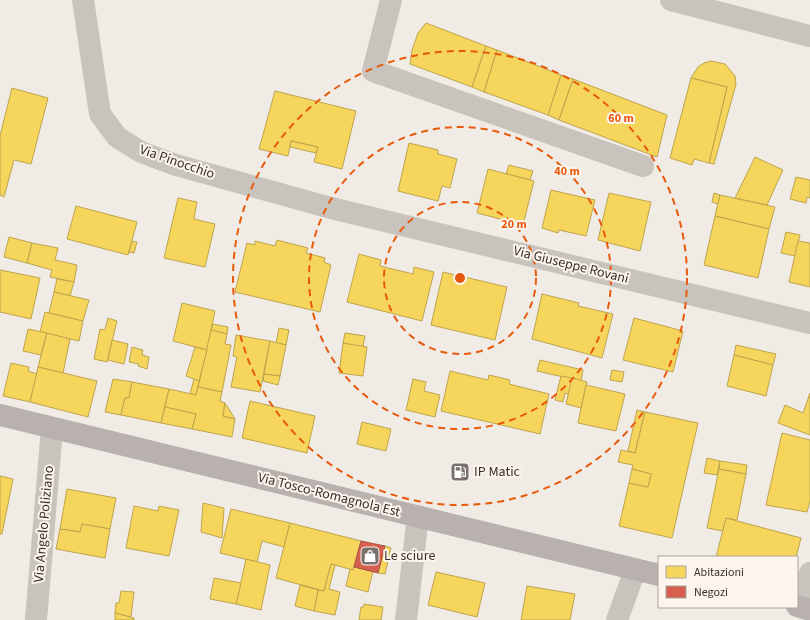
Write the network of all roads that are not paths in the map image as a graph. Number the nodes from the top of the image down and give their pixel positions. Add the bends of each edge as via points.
1 (83, 0) edge
2 (391, 0) edge
3 (671, 0) edge
4 (810, 36) edge
5 (643, 166) dead end
6 (331, 208) joint
7 (810, 323) edge
8 (0, 415) edge
9 (52, 428) junction
10 (418, 516) junction
11 (636, 570) junction
12 (810, 573) edge
13 (658, 575) edge
14 (802, 607) edge
15 (36, 620) edge
16 (406, 620) edge
17 (617, 620) edge

1 - 6 street, Via Pinocchio via 100,114 117,137 141,152 176,165
2 - 5 street via 373,71
3 - 4 street
6 - 7 street, Via Giuseppe Rovani
8 - 9 main road, Via Tosco-Romagnola Est
9 - 10 main road, Via Tosco-Romagnola Est
9 - 15 street, Via Angelo Poliziano
10 - 11 main road, Via Tosco-Romagnola Est
10 - 16 street
11 - 13 main road, Via Tosco-Romagnola Est
11 - 17 street
12 - 14 street

